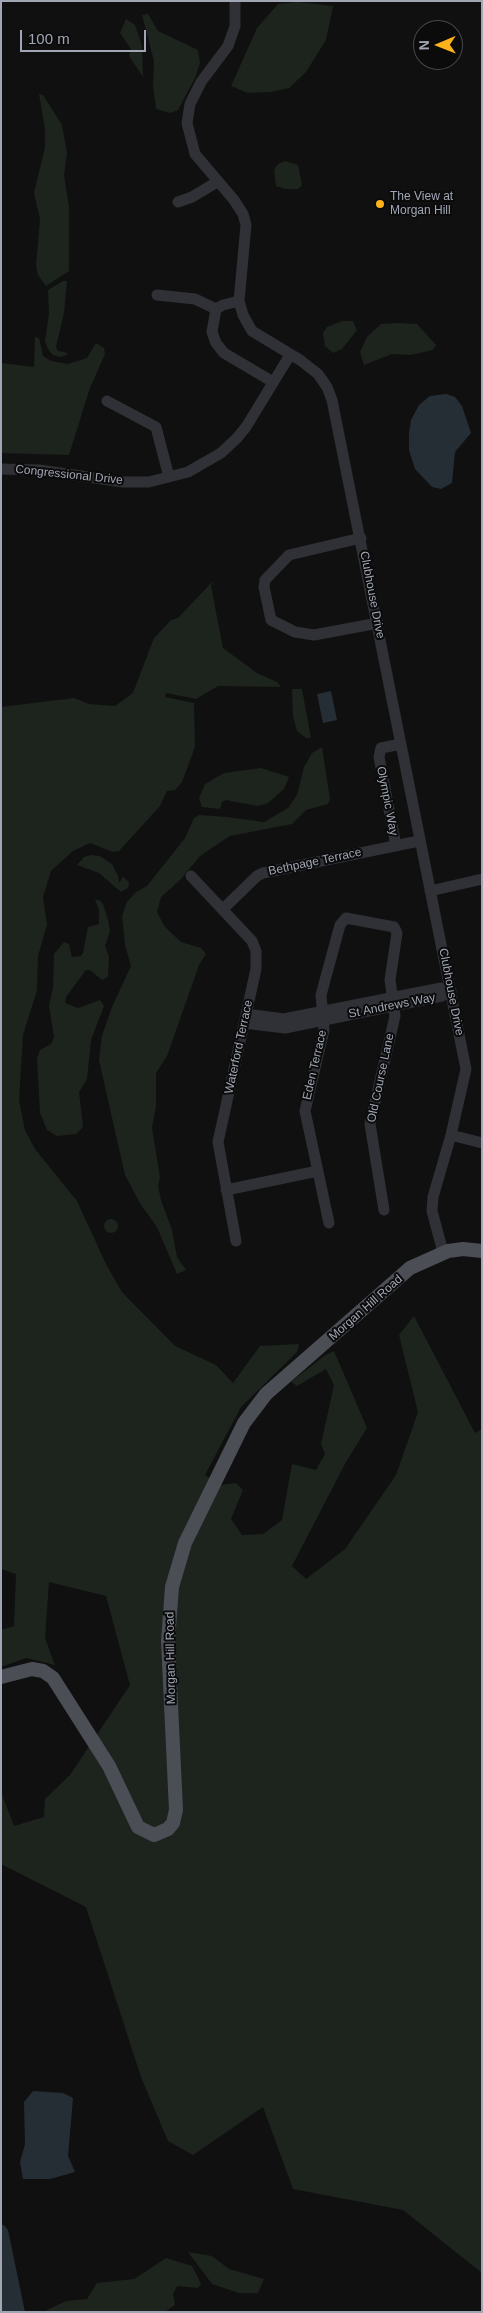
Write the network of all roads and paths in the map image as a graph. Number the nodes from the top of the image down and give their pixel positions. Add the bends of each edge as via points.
1 (235, 1) edge
2 (217, 182) junction
3 (178, 202) dead end
4 (157, 295) dead end
5 (239, 302) junction
6 (216, 309) junction
7 (290, 355) junction
8 (273, 382) junction
9 (107, 401) dead end
10 (1, 468) edge
11 (169, 477) junction
12 (361, 538) junction
13 (378, 624) junction
14 (400, 744) junction
15 (419, 841) junction
16 (396, 846) junction
17 (192, 876) dead end
18 (482, 879) edge
19 (430, 891) junction
20 (223, 909) junction
21 (354, 918) joint
22 (451, 991) junction
23 (393, 1001) junction
24 (323, 1015) junction
25 (245, 1018) junction
26 (451, 1135) junction
27 (482, 1143) edge
28 (318, 1171) junction
29 (226, 1190) junction
30 (384, 1210) dead end
31 (329, 1223) dead end
32 (236, 1241) dead end
33 (482, 1251) edge
34 (443, 1252) junction
35 (1, 1677) edge

1 - 2 street, Clubhouse Drive via 235,26 228,46 190,104 187,123 195,154
2 - 3 street
2 - 5 street, Clubhouse Drive via 234,200 246,225
4 - 6 street via 195,299
5 - 6 street
5 - 7 street, Clubhouse Drive via 252,331
6 - 8 street via 212,332 216,343 224,353
7 - 8 street, Congressional Drive
7 - 12 street, Clubhouse Drive via 318,374 327,387 342,442
8 - 11 street, Congressional Drive via 246,427 221,453 188,472
9 - 11 street via 156,427
10 - 11 street, Congressional Drive via 123,482 149,482
12 - 13 street, Clubhouse Drive
12 - 13 street via 289,555 265,580 264,587 271,620 295,632 314,635
13 - 14 street, Clubhouse Drive
14 - 15 street, Clubhouse Drive
14 - 16 street, Olympic Way via 381,748 378,757
15 - 16 street, Bethpage Terrace
15 - 19 street, Clubhouse Drive
16 - 20 street, Bethpage Terrace via 263,873
17 - 20 street, Waterford Terrace
18 - 19 street
19 - 22 street, Clubhouse Drive
20 - 25 street, Waterford Terrace via 256,951 256,969
21 - 23 street, Old Course Lane via 394,927 397,933 390,980
21 - 24 street, Eden Terrace via 346,918 340,925 321,995
22 - 23 street, St Andrews Way via 441,988
22 - 26 street, Clubhouse Drive via 466,1069
23 - 24 street, St Andrews Way
23 - 30 street, Old Course Lane via 395,1016 370,1124
24 - 25 street, St Andrews Way
24 - 28 street, Eden Terrace via 324,1030 305,1110
25 - 29 street, Waterford Terrace via 218,1142
26 - 27 street
26 - 34 street, Clubhouse Drive via 432,1204
28 - 29 street
28 - 31 street, Eden Terrace
29 - 32 street, Waterford Terrace
33 - 34 main road, Morgan Hill Road via 460,1249
34 - 35 main road, Morgan Hill Road via 410,1268 262,1398 244,1423 189,1533 176,1568 169,1616 176,1810 174,1823 168,1829 154,1835 138,1827 109,1766 53,1678 32,1669

